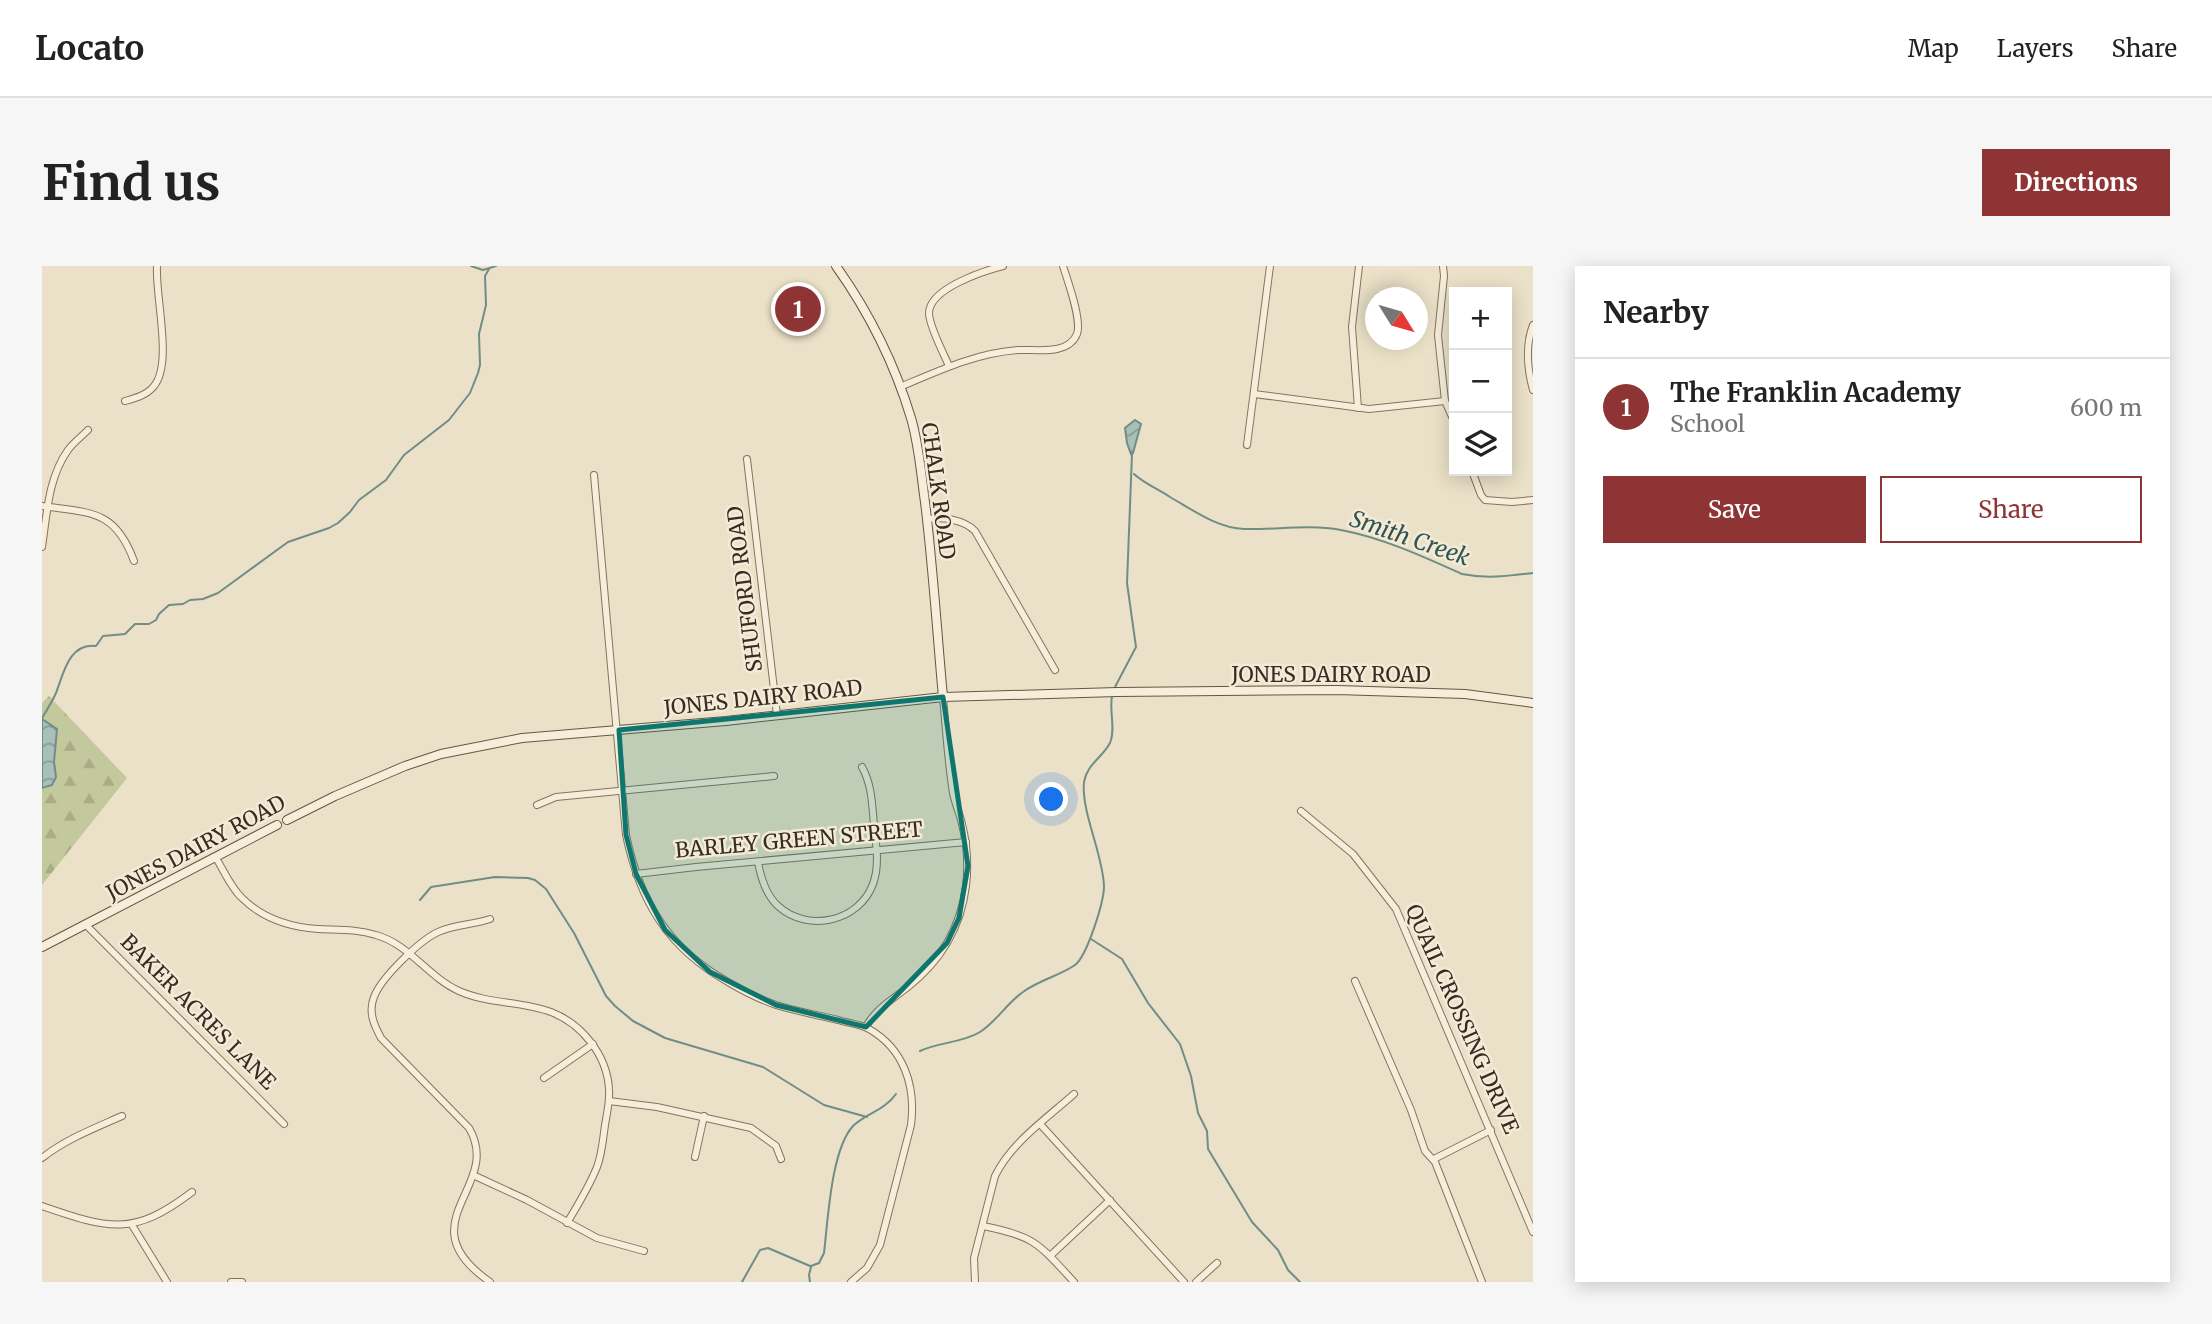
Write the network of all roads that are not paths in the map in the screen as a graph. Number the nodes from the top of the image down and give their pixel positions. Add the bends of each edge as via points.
1 (157, 266) edge
2 (836, 266) edge
3 (1003, 266) edge
4 (1063, 266) edge
5 (1270, 266) edge
6 (1359, 266) edge
7 (1443, 266) edge
8 (1533, 325) edge
9 (949, 366) junction
10 (900, 387) junction
11 (1533, 390) edge
12 (1254, 394) junction
13 (125, 401) dead end
14 (1445, 401) junction
15 (1358, 408) junction
16 (1450, 413) edge
17 (88, 430) dead end
18 (1247, 445) dead end
19 (747, 458) dead end
20 (594, 475) dead end
21 (1474, 476) edge
22 (1533, 499) edge
23 (45, 506) edge
24 (927, 519) junction
25 (42, 547) edge
26 (134, 561) dead end
27 (1055, 670) dead end
28 (943, 697) junction
29 (1533, 703) edge
30 (777, 715) junction
31 (618, 730) junction
32 (862, 767) dead end
33 (774, 776) dead end
34 (622, 790) junction
35 (537, 805) dead end
36 (1301, 811) dead end
37 (287, 820) joint
38 (277, 825) joint
39 (966, 842) junction
40 (876, 851) junction
41 (216, 858) junction
42 (758, 862) junction
43 (636, 874) junction
44 (491, 919) dead end
45 (86, 925) junction
46 (42, 947) edge
47 (408, 953) junction
48 (1354, 981) dead end
49 (866, 1027) junction
50 (593, 1044) junction
51 (544, 1078) dead end
52 (1074, 1094) dead end
53 (609, 1101) junction
54 (122, 1115) dead end
55 (704, 1116) junction
56 (285, 1124) dead end
57 (1040, 1124) junction
58 (1490, 1130) junction
59 (695, 1157) dead end
60 (42, 1158) edge
61 (1434, 1159) junction
62 (781, 1160) dead end
63 (473, 1175) junction
64 (192, 1192) dead end
65 (1110, 1200) junction
66 (42, 1206) edge
67 (567, 1223) junction
68 (132, 1225) junction
69 (983, 1226) junction
70 (1533, 1232) edge
71 (644, 1251) dead end
72 (1050, 1256) junction
73 (1217, 1263) dead end
74 (167, 1282) edge
75 (231, 1282) edge
76 (242, 1282) edge
77 (490, 1282) edge
78 (851, 1282) edge
79 (975, 1282) edge
80 (1074, 1282) edge
81 (1184, 1282) edge
82 (1196, 1282) edge
83 (1482, 1282) edge

1 - 13 street via 163,354 160,375 154,387
2 - 10 street, CHALK ROAD via 864,309
3 - 9 street via 965,278 930,307 929,317
4 - 9 street via 1078,322 1072,343 1057,349 995,353
5 - 12 street
6 - 15 street via 1352,327
7 - 14 street via 1438,335
8 - 11 street via 1527,348
9 - 10 street
10 - 24 street, CHALK ROAD via 916,439
12 - 15 street
12 - 18 street
14 - 15 street
14 - 16 street
17 - 23 street via 69,448
19 - 30 street, SHUFORD ROAD
20 - 31 street
21 - 22 street via 1485,500
23 - 25 street
23 - 26 street via 107,520 127,542
24 - 27 street via 957,521 975,531
24 - 28 street, CHALK ROAD
28 - 29 street, JONES DAIRY ROAD via 1375,690
28 - 30 street, JONES DAIRY ROAD
28 - 39 street via 953,796
30 - 31 street, JONES DAIRY ROAD
31 - 34 street
31 - 37 street, JONES DAIRY ROAD via 522,738 440,754
32 - 40 street via 869,779
33 - 34 street
34 - 35 street via 556,797
34 - 43 street
36 - 58 street, QUAIL CROSSING DRIVE via 1353,854 1396,909
37 - 38 street, JONES DAIRY ROAD
38 - 41 street, JONES DAIRY ROAD
39 - 40 street, BARLEY GREEN STREET
39 - 49 street via 966,888 947,943 926,971 880,1008
40 - 42 street, BARLEY GREEN STREET
40 - 42 street via 876,874 865,898 849,912 823,922 796,917 777,905
41 - 45 street, JONES DAIRY ROAD
41 - 47 street via 240,897 280,923 356,930 389,940
42 - 43 street, BARLEY GREEN STREET
43 - 49 street via 665,930 710,972 759,999
44 - 47 street via 450,927
45 - 46 street, JONES DAIRY ROAD
45 - 56 street, BAKER ACRES LANE
47 - 50 street via 458,990 550,1012 573,1024
47 - 63 street via 373,998 372,1020 381,1038 469,1128 478,1150
48 - 61 street via 1425,1151
49 - 78 street via 889,1045 906,1070 912,1112 880,1245 867,1268
50 - 51 street
50 - 53 street via 605,1069
52 - 57 street
53 - 55 street
53 - 67 street via 598,1166
54 - 60 street
55 - 59 street
55 - 62 street via 751,1128 776,1146
57 - 65 street
57 - 69 street via 1001,1165
58 - 61 street
58 - 70 street, QUAIL CROSSING DRIVE
61 - 83 street
63 - 67 street
63 - 77 street via 457,1211 456,1242 461,1256
64 - 68 street via 172,1208
65 - 72 street
65 - 81 street
66 - 68 street via 93,1222
67 - 71 street via 597,1238
68 - 74 street
69 - 72 street via 1023,1235
69 - 79 street via 974,1258
72 - 80 street
73 - 82 street
75 - 76 street

